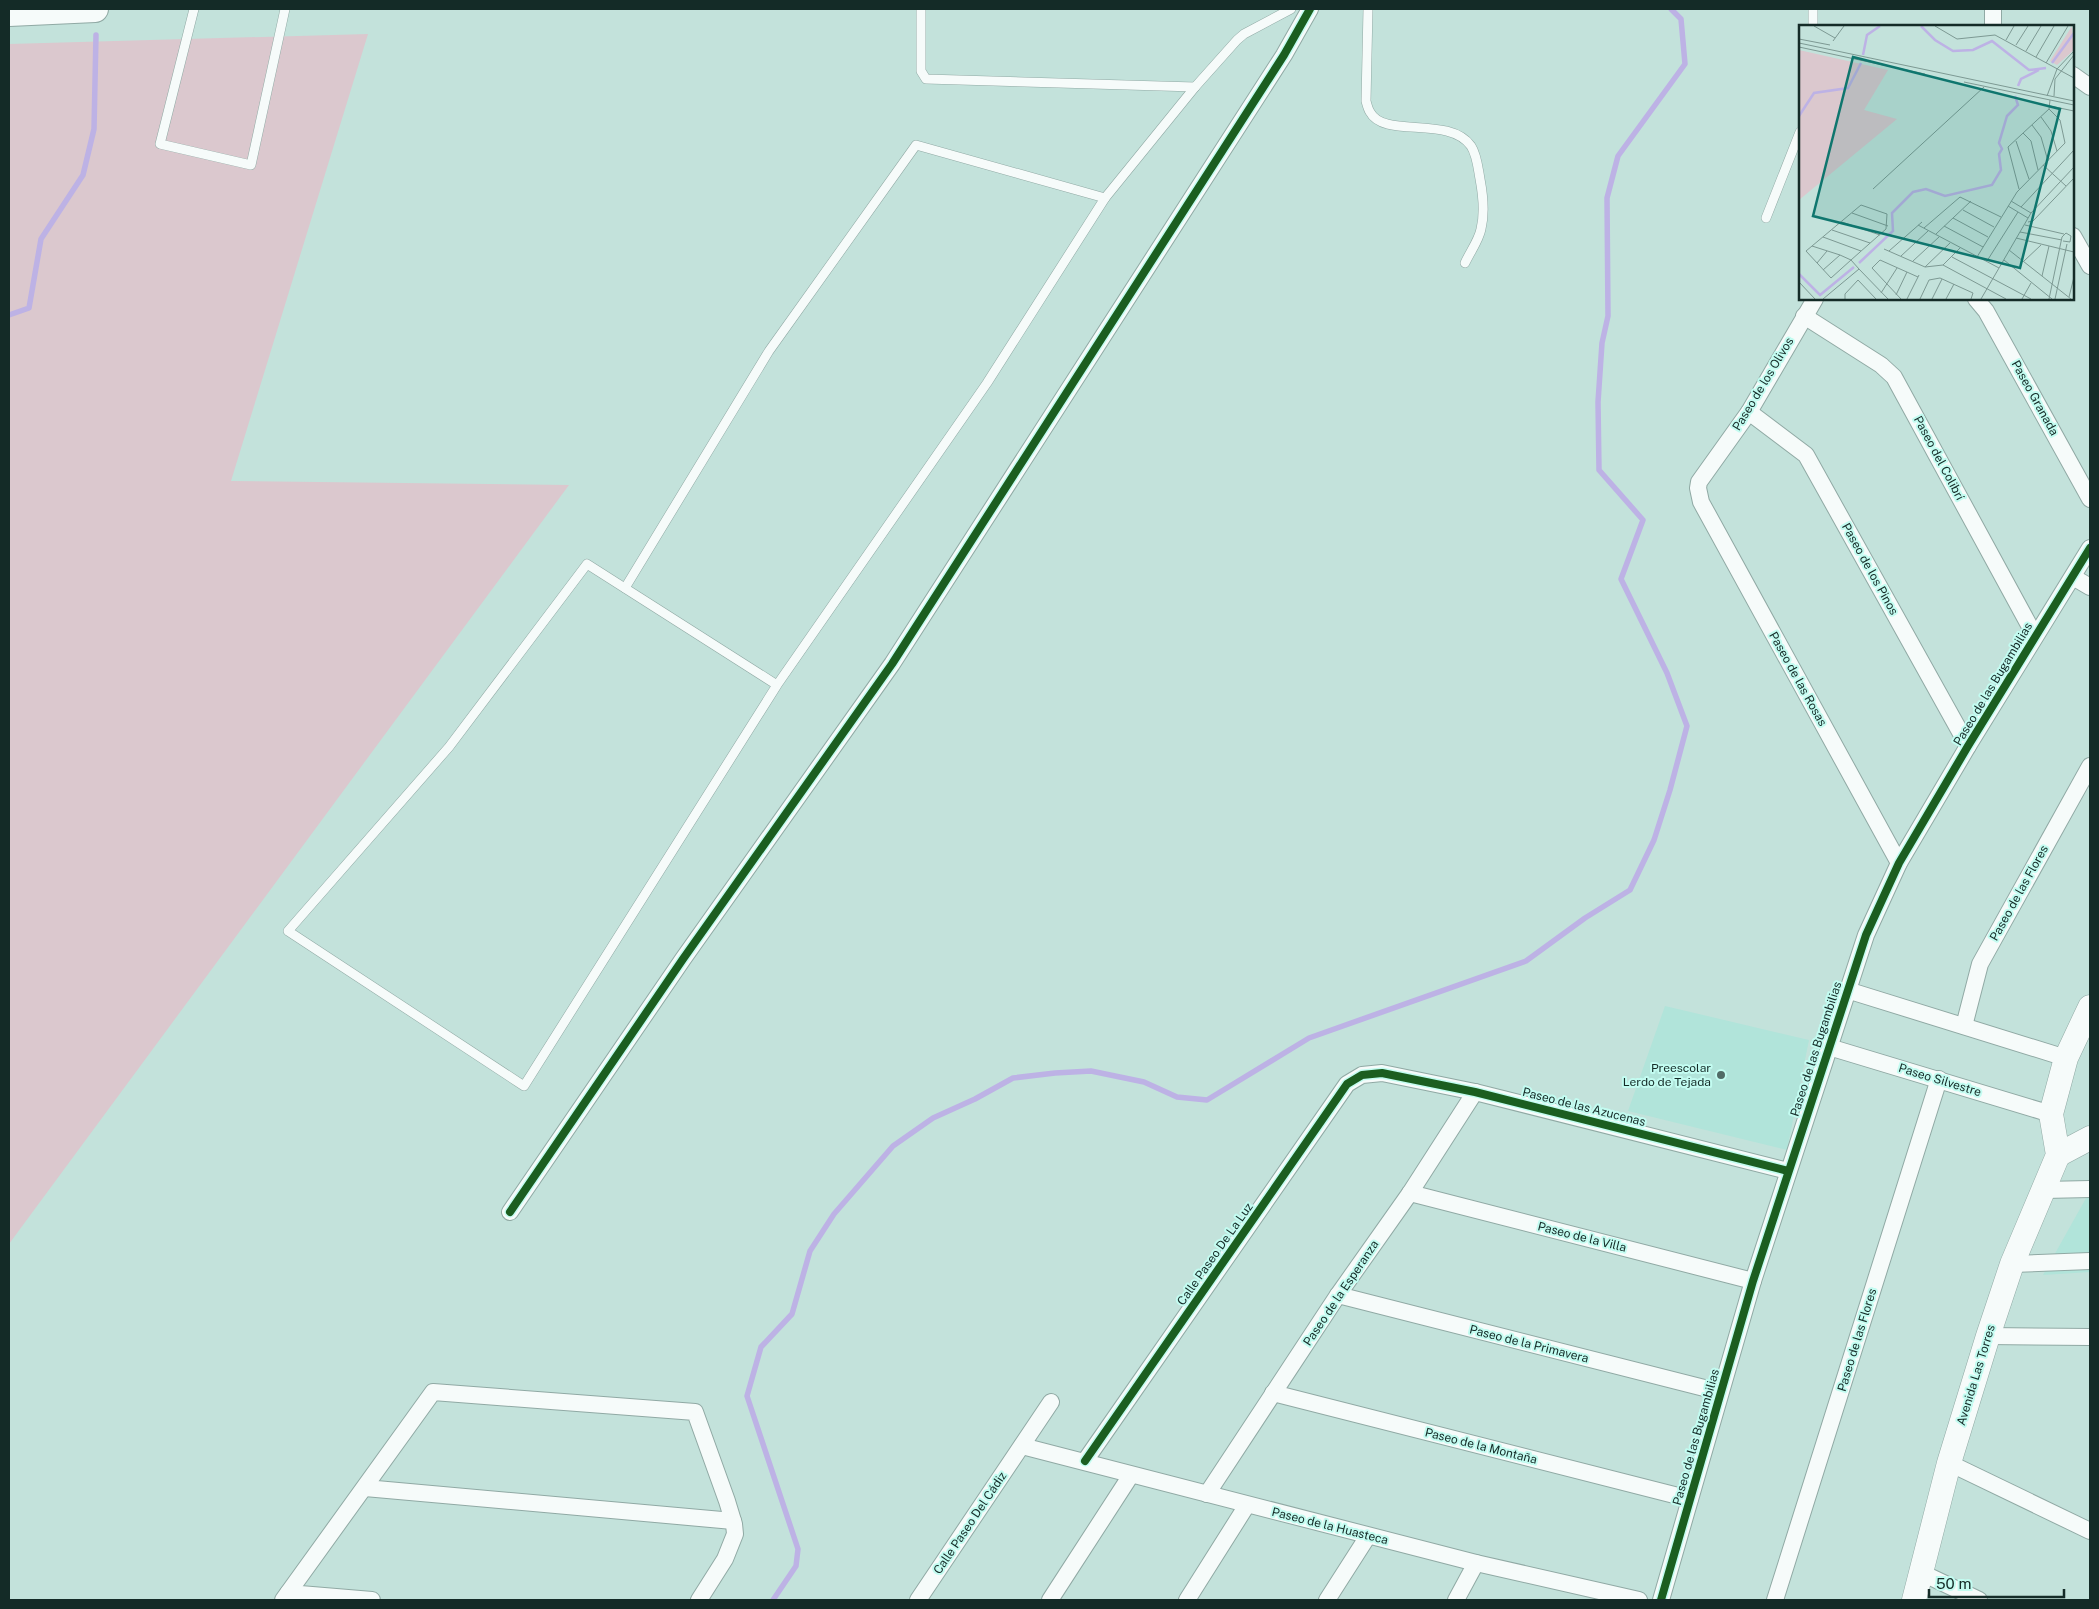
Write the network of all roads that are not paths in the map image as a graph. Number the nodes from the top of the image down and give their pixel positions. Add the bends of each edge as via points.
1 (95, 9) edge
2 (194, 9) edge
3 (285, 9) edge
4 (921, 9) edge
5 (1291, 9) edge
6 (1310, 9) edge
7 (1368, 9) edge
8 (1813, 9) edge
9 (9, 13) edge
10 (1813, 25) edge
11 (2074, 77) edge
12 (1195, 87) junction
13 (2090, 87) edge
14 (1799, 135) edge
15 (1105, 198) junction
16 (1766, 218) dead end
17 (2074, 238) edge
18 (1465, 263) dead end
19 (2090, 266) edge
20 (1814, 300) edge
21 (1977, 300) edge
22 (1804, 316) junction
23 (1750, 412) junction
24 (1698, 494) joint
25 (2090, 499) edge
26 (2090, 548) edge
27 (2073, 577) junction
28 (2090, 587) edge
29 (626, 588) junction
30 (2035, 636) junction
31 (777, 685) junction
32 (1968, 746) junction
33 (2090, 766) edge
34 (1899, 863) junction
35 (1847, 990) junction
36 (2090, 1007) edge
37 (1964, 1026) junction
38 (1830, 1048) junction
39 (2066, 1058) junction
40 (1372, 1073) joint
41 (1939, 1079) junction
42 (1475, 1092) junction
43 (2051, 1114) junction
44 (2090, 1138) edge
45 (2058, 1155) junction
46 (1788, 1170) junction
47 (2090, 1189) edge
48 (2044, 1190) junction
49 (1410, 1193) junction
50 (510, 1212) dead end
51 (2090, 1261) edge
52 (2012, 1264) junction
53 (1754, 1282) junction
54 (1338, 1296) junction
55 (1988, 1336) junction
56 (2090, 1337) edge
57 (1720, 1392) junction
58 (1273, 1393) junction
59 (1051, 1402) dead end
60 (1022, 1446) junction
61 (1085, 1461) junction
62 (1948, 1463) junction
63 (1131, 1475) junction
64 (365, 1488) junction
65 (1207, 1494) junction
66 (1690, 1499) junction
67 (1247, 1505) junction
68 (733, 1521) junction
69 (2090, 1531) edge
70 (1368, 1536) junction
71 (1476, 1563) junction
72 (1922, 1573) junction
73 (285, 1597) edge
74 (372, 1600) edge
75 (699, 1600) edge
76 (918, 1600) edge
77 (1050, 1600) edge
78 (1187, 1600) edge
79 (1327, 1600) edge
80 (1456, 1600) edge
81 (1639, 1600) edge
82 (1661, 1600) edge
83 (1775, 1600) edge
84 (1914, 1600) edge
85 (1978, 1600) edge

1 - 9 main road
2 - 3 lane via 160,144 251,165
4 - 12 lane via 921,71 926,79
5 - 12 lane via 1244,34
6 - 50 street via 892,664 683,959
7 - 18 lane via 1366,101 1370,113 1390,124 1450,130 1463,137 1477,161 1483,198 1481,229
8 - 10 lane
11 - 13 street
12 - 15 lane
14 - 16 lane
15 - 29 lane via 916,145 770,351
15 - 31 lane via 987,383
17 - 19 street
20 - 22 street, Paseo de los Olivos
21 - 25 street, Paseo Granada via 1986,311
22 - 23 street, Paseo de los Olivos
22 - 30 street, Paseo del Colibrí via 1881,365 1894,377
23 - 24 street, Paseo de los Olivos via 1699,482
23 - 32 street, Paseo de los Pinos via 1806,455
24 - 34 street, Paseo de las Rosas
26 - 27 street, Paseo de las Bugambilias
27 - 28 street
27 - 30 street, Paseo de las Bugambilias
29 - 31 lane
29 - 31 lane via 587,564 448,746 288,931 524,1086
30 - 32 street, Paseo de las Bugambilias
32 - 34 street, Paseo de las Bugambilias
33 - 37 street, Paseo de las Flores via 1980,964
34 - 35 street, Paseo de las Bugambilias via 1866,935
35 - 37 street
35 - 38 street, Paseo de las Bugambilias
36 - 39 street
37 - 39 street
38 - 41 street, Paseo Silvestre
38 - 46 street, Paseo de las Bugambilias
39 - 43 street
40 - 42 street, Paseo de las Azucenas
40 - 61 street, Calle Paseo De La Luz via 1347,1084
41 - 43 street, Paseo Silvestre
41 - 83 street, Paseo de las Flores
42 - 46 street, Paseo de las Azucenas
42 - 49 street, Paseo de la Esperanza
43 - 45 street
44 - 45 street
45 - 48 street, Avenida Las Torres
46 - 53 street, Paseo de las Bugambilias
47 - 48 street
48 - 52 street, Avenida Las Torres
49 - 53 street, Paseo de la Villa
49 - 54 street, Paseo de la Esperanza
51 - 52 street
52 - 55 street, Avenida Las Torres
53 - 57 street, Paseo de las Bugambilias
54 - 57 street, Paseo de la Primavera
54 - 58 street, Paseo de la Esperanza
55 - 56 street
55 - 62 street, Avenida Las Torres
57 - 66 street, Paseo de las Bugambilias
58 - 65 street, Paseo de la Esperanza
58 - 66 street, Paseo de la Montaña
59 - 60 street, Calle Paseo Del Cádiz
60 - 61 street, Paseo de la Huasteca
60 - 76 street, Calle Paseo Del Cádiz
61 - 63 street, Paseo de la Huasteca
62 - 69 street
62 - 72 street, Avenida Las Torres
63 - 65 street, Paseo de la Huasteca
63 - 77 street
64 - 68 street
64 - 68 street via 433,1392 695,1412
64 - 73 street
65 - 67 street, Paseo de la Huasteca
66 - 82 street, Paseo de las Bugambilias
67 - 70 street, Paseo de la Huasteca
67 - 78 street
68 - 75 street via 735,1534 725,1559
70 - 71 street, Paseo de la Huasteca
70 - 79 street
71 - 80 street
71 - 81 street, Paseo de la Huasteca
72 - 84 street, Avenida Las Torres
72 - 85 street
73 - 74 street

